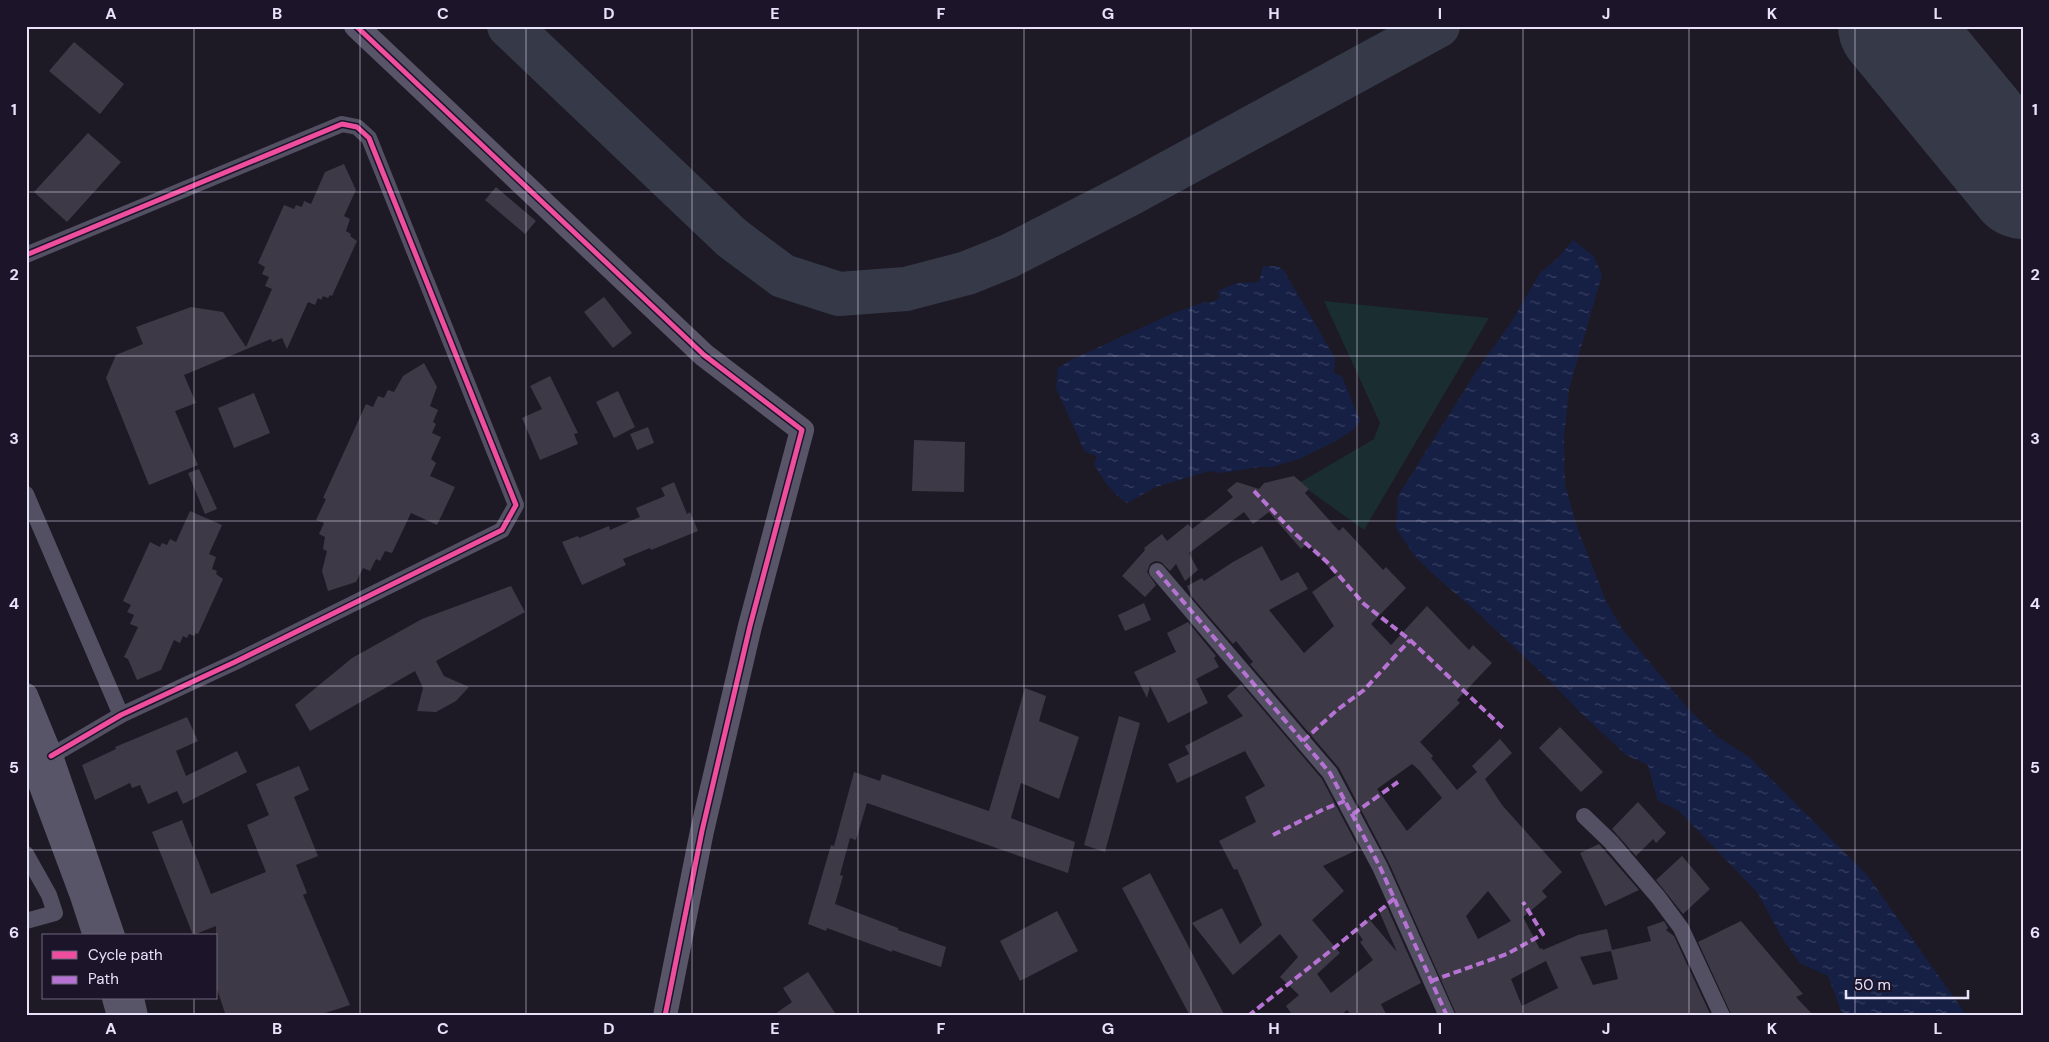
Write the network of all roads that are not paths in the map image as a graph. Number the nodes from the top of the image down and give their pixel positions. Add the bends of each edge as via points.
1 (356, 26) edge
2 (26, 255) edge
3 (26, 494) edge
4 (1156, 571) dead end
5 (26, 695) edge
6 (121, 715) junction
7 (26, 746) edge
8 (51, 756) junction
9 (1584, 816) dead end
10 (26, 854) edge
11 (26, 921) edge
12 (94, 934) edge
13 (113, 934) edge
14 (115, 1000) edge
15 (132, 1000) edge
16 (119, 1016) edge
17 (136, 1016) edge
18 (665, 1016) edge
19 (1447, 1016) edge
20 (1722, 1016) edge

1 - 18 street via 704,355 802,430 750,626 702,831
2 - 6 street via 342,124 357,126 369,138 516,505 502,530
3 - 6 street
4 - 19 street via 1330,773 1380,867
5 - 8 street
6 - 8 street
7 - 12 street
8 - 13 street
9 - 20 street via 1623,855 1681,928
10 - 11 street via 49,895 55,913
14 - 16 street
15 - 17 street

